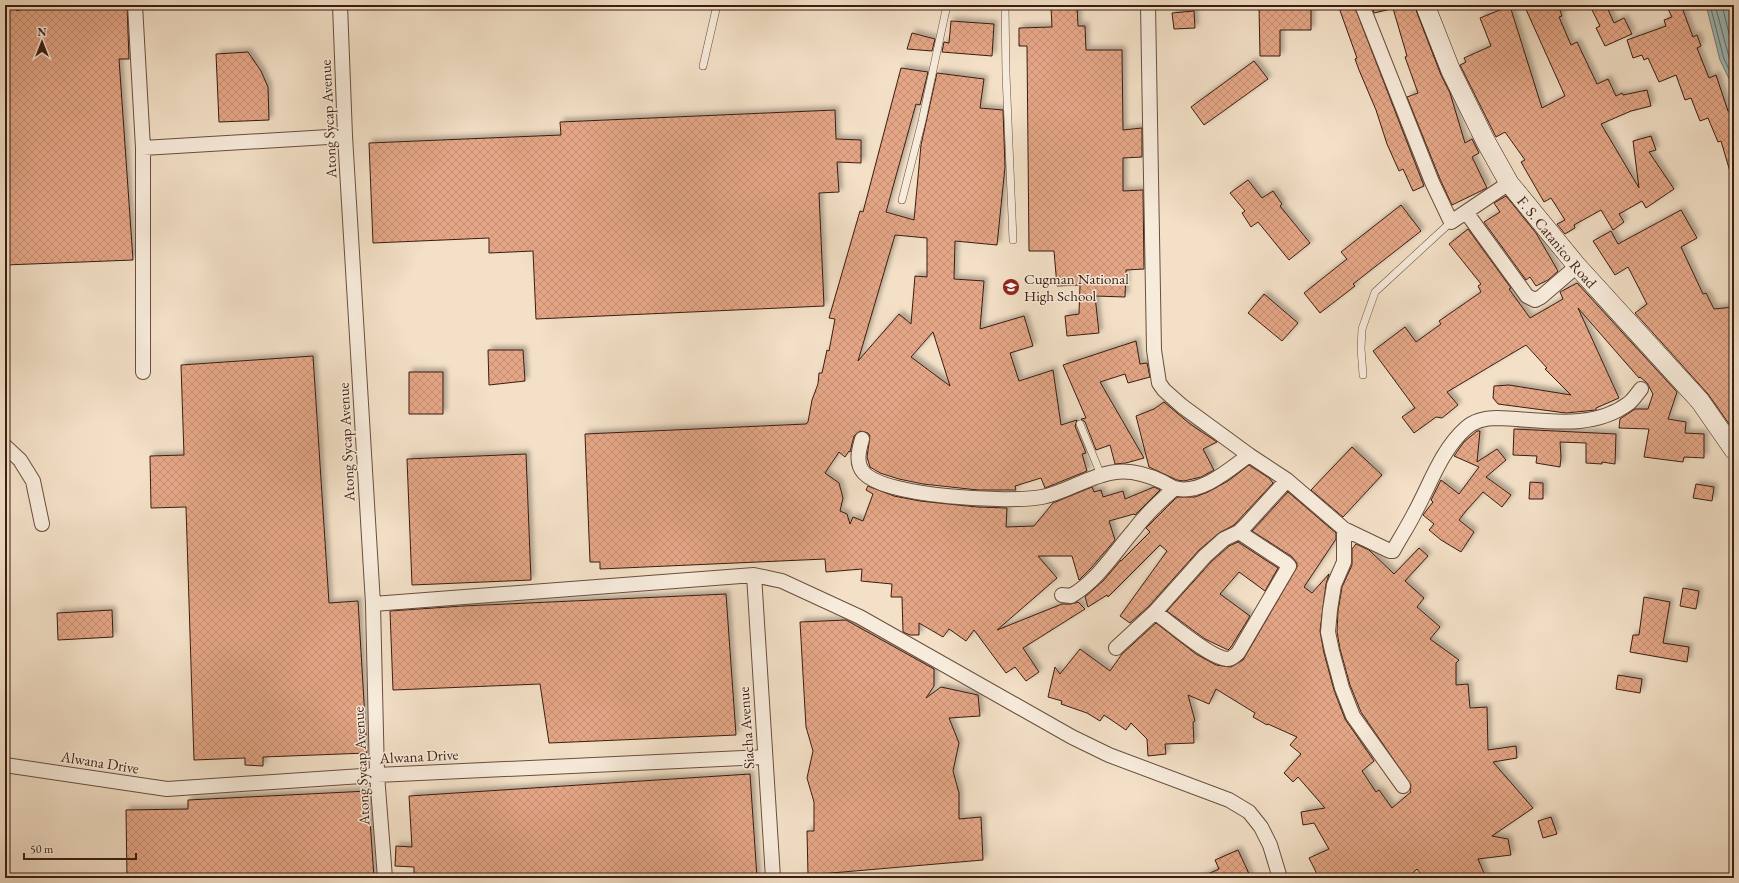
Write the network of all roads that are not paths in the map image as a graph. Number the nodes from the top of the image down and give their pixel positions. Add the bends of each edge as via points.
1 (135, 5) edge
2 (340, 5) edge
3 (717, 5) edge
4 (947, 5) edge
5 (1005, 5) edge
6 (1148, 5) edge
7 (1362, 5) edge
8 (1426, 5) edge
9 (703, 66) dead end
10 (345, 136) junction
11 (143, 148) junction
12 (1509, 183) junction
13 (902, 200) dead end
14 (1466, 212) junction
15 (1452, 222) junction
16 (1013, 240) dead end
17 (1576, 266) junction
18 (143, 372) dead end
19 (1363, 375) dead end
20 (1640, 389) dead end
21 (1080, 424) dead end
22 (862, 439) dead end
23 (5, 446) edge
24 (1734, 450) edge
25 (1249, 455) junction
26 (1101, 475) junction
27 (1287, 480) junction
28 (1175, 488) junction
29 (42, 524) dead end
30 (1344, 529) junction
31 (1239, 532) junction
32 (754, 575) junction
33 (1062, 595) dead end
34 (373, 604) junction
35 (1155, 612) junction
36 (1116, 648) dead end
37 (765, 757) junction
38 (5, 765) edge
39 (377, 775) junction
40 (1403, 786) dead end
41 (385, 878) edge
42 (773, 878) edge
43 (1280, 878) edge

1 - 11 street
2 - 10 street, Atong Sycap Avenue
3 - 9 lane
4 - 13 lane
5 - 16 lane
6 - 25 street via 1154,336 1159,383 1182,406
7 - 15 street via 1432,182
8 - 12 street, F. S. Catanico Road via 1452,71
10 - 11 street
10 - 34 street, Atong Sycap Avenue
11 - 18 street
12 - 14 street
12 - 17 street, F. S. Catanico Road
14 - 15 street
14 - 17 street via 1530,299 1541,297
15 - 19 lane via 1375,292 1362,329
17 - 24 street, F. S. Catanico Road via 1700,401
20 - 30 street via 1629,403 1594,419 1565,422 1509,418 1478,420 1466,427 1448,450 1393,551
21 - 26 lane
22 - 26 street via 858,460 864,473 872,479 901,488 956,497 1043,497
23 - 29 street via 20,460 33,481
25 - 27 street
25 - 28 street via 1220,477 1203,485
26 - 28 street via 1133,472 1144,474
27 - 30 street
27 - 31 street
28 - 33 street via 1147,514 1090,582 1071,596
30 - 40 street via 1344,562 1334,585 1330,610 1328,632 1332,651 1353,716
31 - 35 street via 1224,539 1205,556
31 - 35 street via 1289,566 1233,658 1226,659 1208,652
32 - 34 street
32 - 37 street, Siacha Avenue
32 - 43 street via 782,581 860,617 1072,737 1109,755 1229,800 1249,812 1261,827 1270,845
34 - 39 street, Atong Sycap Avenue
35 - 36 street
37 - 39 street, Alwana Drive
37 - 42 street, Siacha Avenue
38 - 39 street, Alwana Drive via 167,788
39 - 41 street, Atong Sycap Avenue

